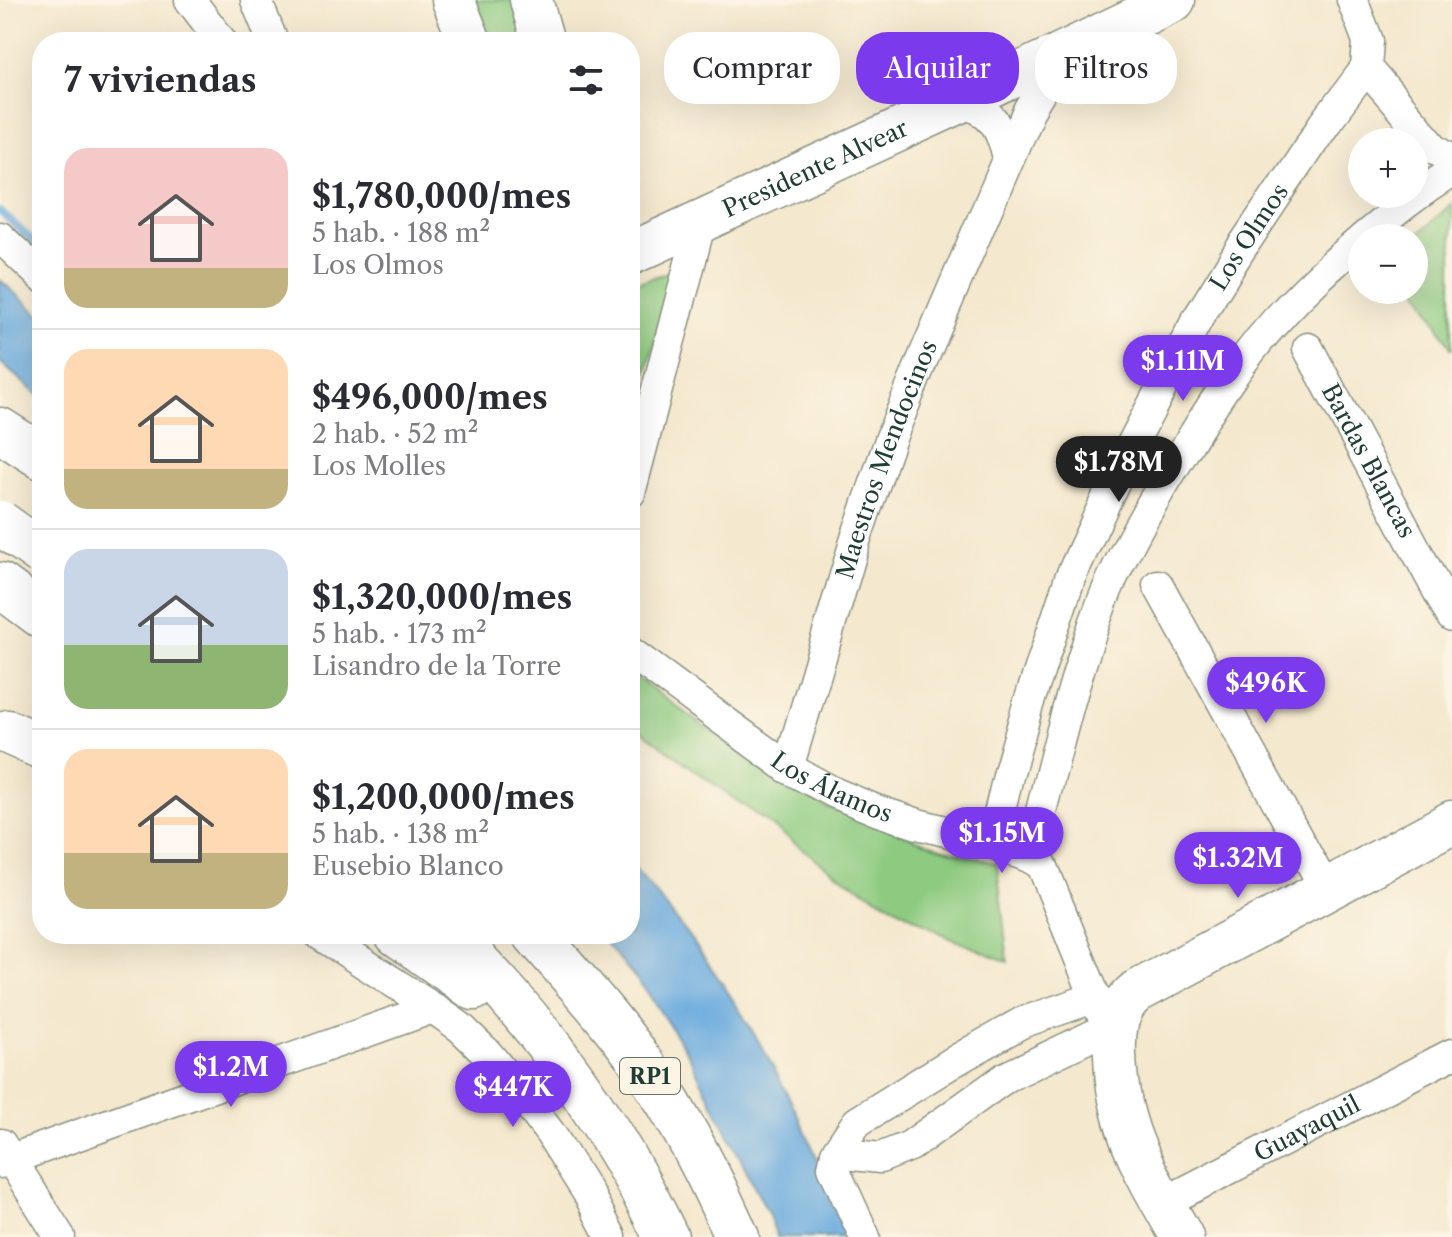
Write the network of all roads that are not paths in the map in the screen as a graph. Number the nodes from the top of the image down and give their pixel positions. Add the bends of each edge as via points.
1 (190, 0) edge
2 (256, 0) edge
3 (453, 0) edge
4 (531, 0) edge
5 (1174, 0) edge
6 (1352, 0) edge
7 (214, 32) edge
8 (269, 32) edge
9 (466, 32) edge
10 (540, 32) edge
11 (1107, 32) edge
12 (1366, 68) junction
13 (1035, 101) edge
14 (956, 104) edge
15 (971, 104) edge
16 (1008, 158) junction
17 (1452, 159) edge
18 (1452, 172) edge
19 (701, 221) junction
20 (1380, 224) edge
21 (0, 237) edge
22 (640, 249) edge
23 (1348, 252) edge
24 (32, 267) edge
25 (1308, 348) dead end
26 (0, 430) edge
27 (32, 451) edge
28 (640, 455) edge
29 (0, 523) edge
30 (32, 546) edge
31 (32, 554) edge
32 (0, 583) edge
33 (1158, 585) dead end
34 (32, 608) edge
35 (1452, 617) edge
36 (640, 659) edge
37 (788, 768) junction
38 (1452, 822) edge
39 (992, 843) junction
40 (1029, 857) junction
41 (1326, 890) junction
42 (334, 944) edge
43 (411, 944) edge
44 (460, 944) edge
45 (544, 944) edge
46 (1096, 997) junction
47 (433, 1008) junction
48 (537, 1032) junction
49 (1111, 1036) junction
50 (1452, 1054) edge
51 (618, 1149) junction
52 (836, 1153) junction
53 (4, 1154) edge
54 (1173, 1220) edge
55 (60, 1237) edge
56 (611, 1237) edge
57 (649, 1237) edge
58 (666, 1237) edge
59 (737, 1237) edge
60 (865, 1237) edge

1 - 7 street
2 - 8 street
3 - 9 street
4 - 10 street
5 - 11 street, Presidente Alvear
6 - 12 street via 1368,41
12 - 17 street via 1435,148
12 - 39 street, Los Olmos via 1280,187 1198,318 1123,463 1070,578 1028,705
13 - 16 street, Maestros Mendocinos
14 - 19 street, Presidente Alvear
15 - 16 street via 989,114
16 - 37 street, Maestros Mendocinos via 885,453
18 - 20 street
19 - 22 street, Presidente Alvear
19 - 28 street
21 - 24 street
23 - 40 street via 1233,374 1119,561 1088,645
25 - 35 street, Bardas Blancas
26 - 27 highway
29 - 30 highway, bridge
31 - 32 street
32 - 34 highway
33 - 41 street
36 - 37 street, Los Álamos
37 - 39 street, Los Álamos via 876,810
38 - 41 street
39 - 40 street, Los Álamos
40 - 46 street via 1042,865
41 - 49 street via 1136,992 1122,1006
42 - 47 street
43 - 48 highway
44 - 48 highway, RP1
45 - 59 highway, RP1 via 620,1033 661,1093
46 - 49 street
46 - 52 street via 1021,1023 953,1062 857,1122
47 - 53 street
47 - 56 street via 487,1053 519,1092 550,1133
48 - 51 highway, RP1
49 - 52 street via 1006,1077 910,1146 880,1158
49 - 54 street via 1129,1135
50 - 54 street, Guayaquil
51 - 57 highway
51 - 58 highway, RP1
52 - 60 street via 833,1167
53 - 55 street

